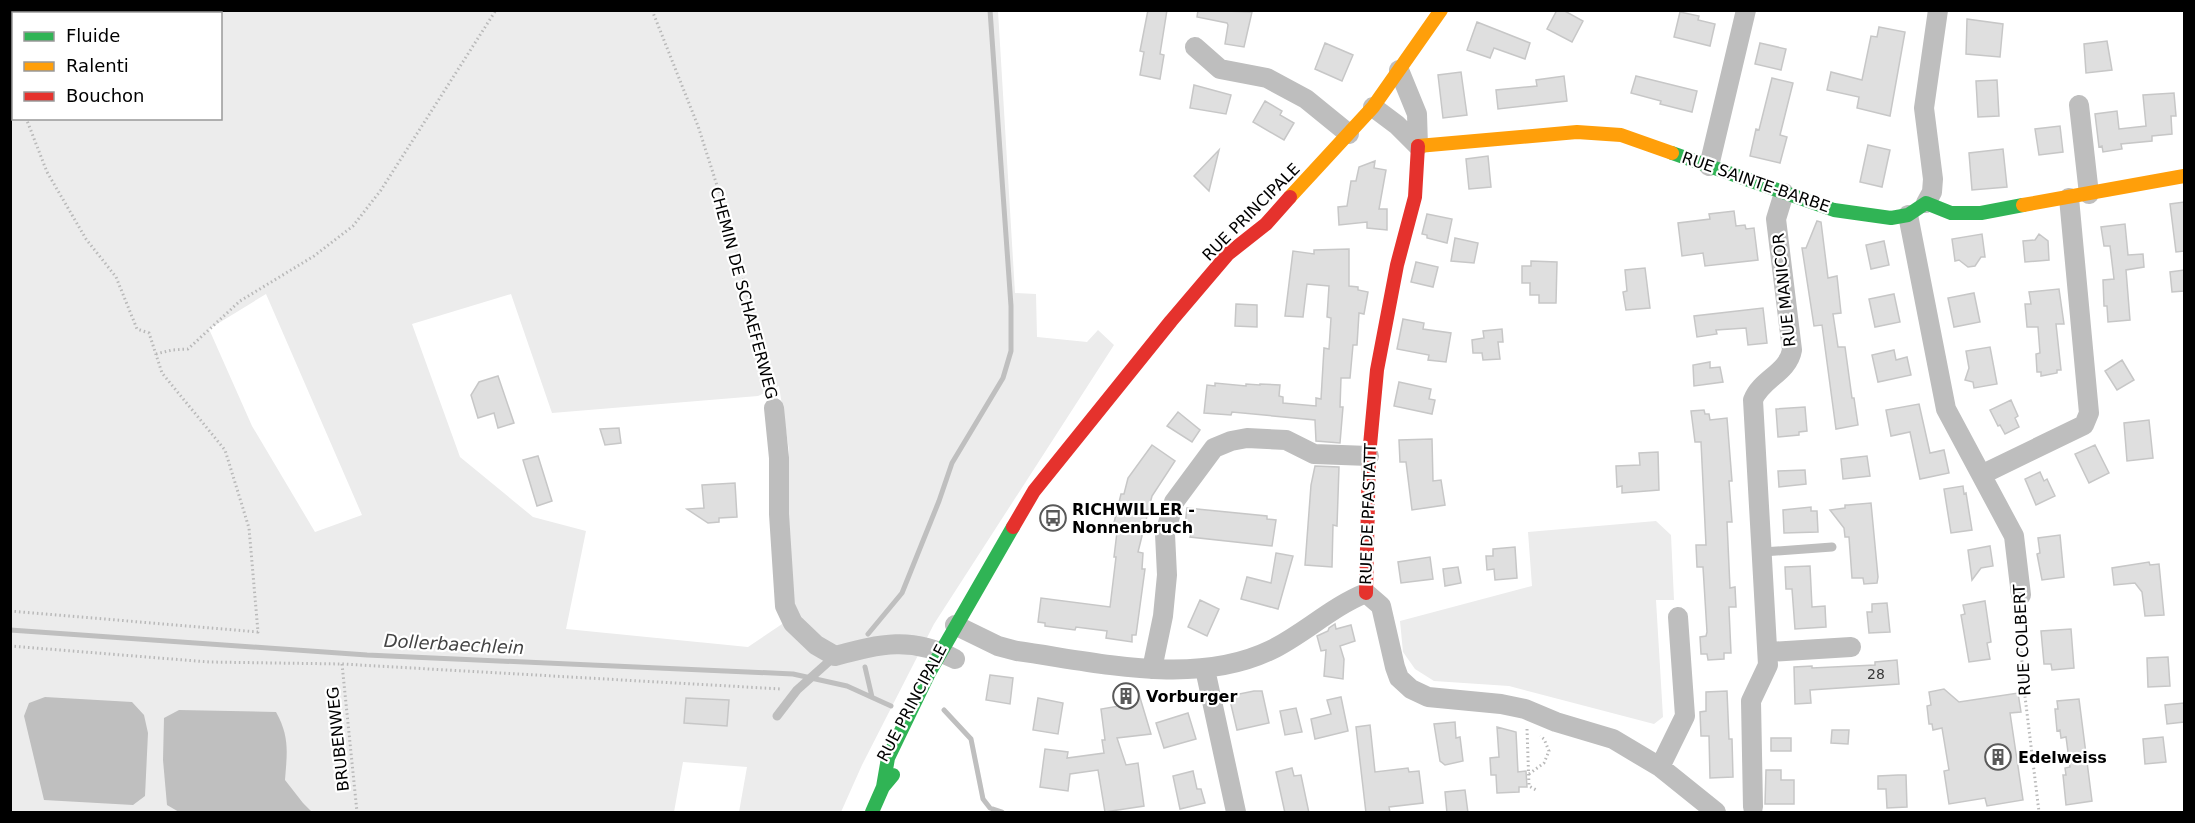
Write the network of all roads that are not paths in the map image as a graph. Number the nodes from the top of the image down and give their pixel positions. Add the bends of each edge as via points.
1 (1442, 10) edge
2 (1746, 10) edge
3 (1938, 10) edge
4 (1195, 48) dead end
5 (1399, 70) junction
6 (2079, 105) dead end
7 (1373, 107) junction
8 (1349, 134) junction
9 (1418, 146) junction
10 (1709, 166) junction
11 (2184, 176) edge
12 (1784, 193) junction
13 (2089, 194) junction
14 (2069, 198) junction
15 (1926, 203) junction
16 (1908, 215) junction
17 (1102, 406) junction
18 (774, 408) road end
19 (1369, 456) junction
20 (1983, 474) junction
21 (1058, 483) dead end
22 (1832, 547) dead end
23 (1763, 552) junction
24 (1365, 593) junction
25 (2021, 595) road end
26 (1678, 617) dead end
27 (958, 644) junction
28 (1851, 647) dead end
29 (1768, 652) junction
30 (835, 656) junction
31 (1152, 669) junction
32 (1205, 669) junction
33 (777, 716) dead end
34 (1556, 722) junction
35 (902, 764) dead end
36 (1660, 767) junction
37 (884, 787) junction
38 (1753, 807) dead end
39 (872, 813) edge
40 (1236, 813) edge
41 (1708, 813) edge
42 (1716, 813) edge

1 - 5 street, RUE PRINCIPALE
2 - 10 street
3 - 15 street via 1924,108 1933,179
4 - 8 street via 1220,69 1267,78 1306,99
5 - 7 street, RUE PRINCIPALE
5 - 9 street, RUE DE PFASTATT via 1417,114
6 - 13 street
7 - 8 street, RUE PRINCIPALE
7 - 9 street
8 - 17 street, RUE PRINCIPALE via 1266,224 1228,254
9 - 10 street, RUE SAINTE-BARBE via 1577,132 1621,135
9 - 19 street, RUE DE PFASTATT via 1415,197 1377,370
10 - 12 street, RUE SAINTE-BARBE
11 - 13 street
12 - 16 street, RUE SAINTE-BARBE via 1834,210 1891,218
12 - 23 street, RUE MANICOR via 1776,219 1791,359 1757,390 1753,400
13 - 14 street
14 - 15 street via 1981,213 1951,213
14 - 20 street via 2090,414 2084,425
15 - 16 street
16 - 20 street, RUE COLBERT via 1946,409
17 - 21 street, RUE PRINCIPALE
17 - 27 street, RUE PRINCIPALE via 1034,491
18 - 30 street, CHEMIN DE SCHAEFERWEG via 785,606 793,623 816,645
19 - 24 street, RUE DE PFASTATT
19 - 31 street via 1314,454 1286,440 1247,438 1214,448 1174,502 1165,534 1167,575
20 - 25 street, RUE COLBERT via 2014,536
22 - 23 lane
23 - 29 street, RUE MANICOR
24 - 32 street, RUE DE PFASTATT via 1338,606 1272,650
24 - 34 street via 1381,606 1395,667 1399,678 1411,689 1428,697 1525,709
26 - 36 street via 1685,716
27 - 30 street via 875,646
27 - 31 street, RUE DE PFASTATT via 998,646
27 - 37 street, RUE PRINCIPALE via 888,758
28 - 29 street
29 - 38 street, RUE MANICOR via 1768,665 1751,701
30 - 33 lane via 797,690
31 - 32 street, RUE DE PFASTATT
32 - 40 street
34 - 36 street via 1612,739
34 - 41 street via 1637,766
35 - 37 street, RUE PRINCIPALE
36 - 42 street
37 - 39 street

